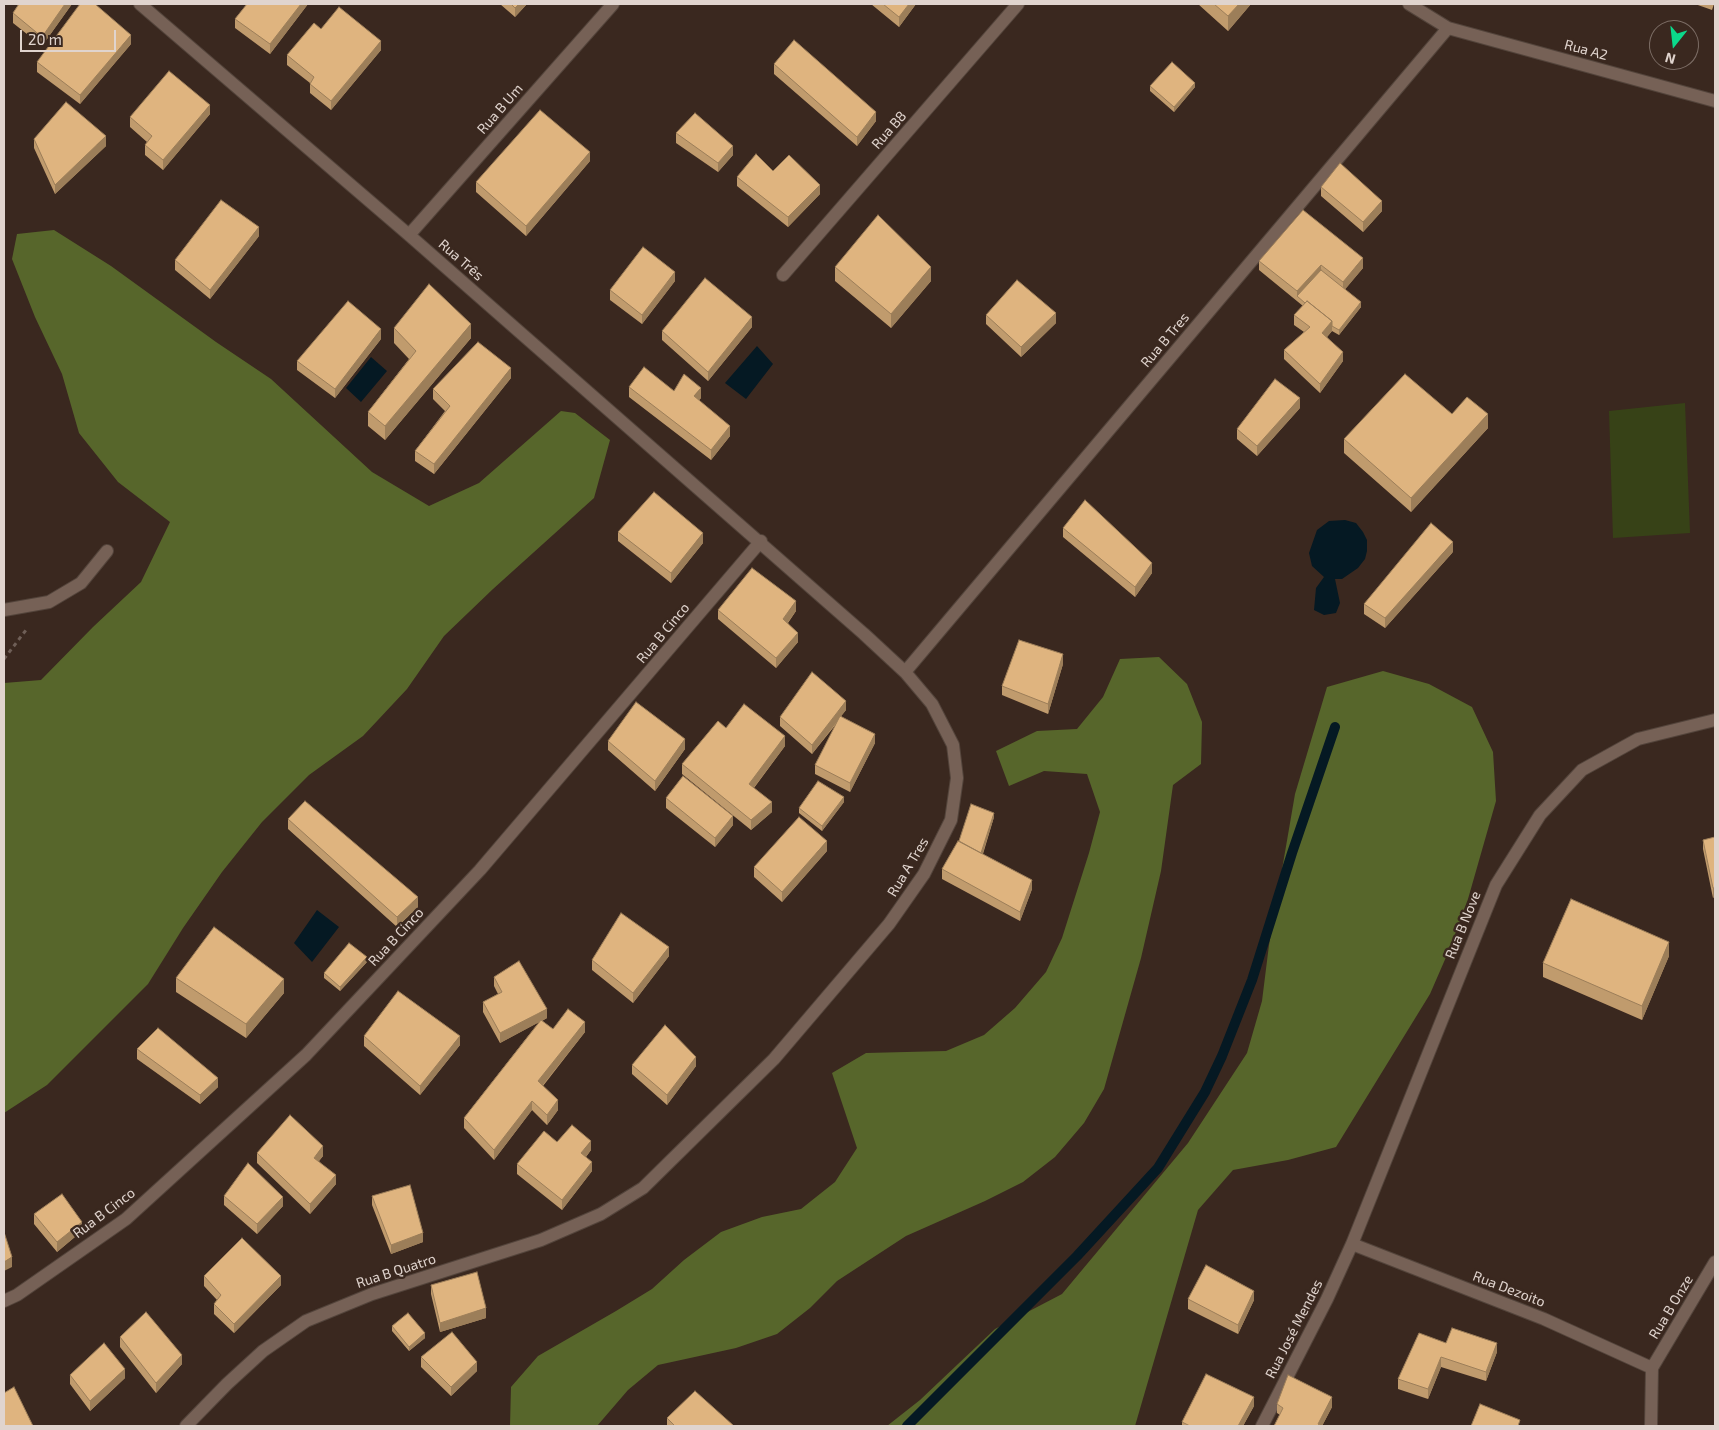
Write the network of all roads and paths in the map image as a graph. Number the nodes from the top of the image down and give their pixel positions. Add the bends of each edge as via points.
1 (140, 4) edge
2 (613, 4) edge
3 (1018, 4) edge
4 (1409, 4) edge
5 (1448, 28) junction
6 (1715, 102) edge
7 (409, 235) junction
8 (783, 276) dead end
9 (760, 541) junction
10 (108, 551) dead end
11 (4, 610) edge
12 (905, 672) junction
13 (1715, 720) edge
14 (643, 1188) joint
15 (1352, 1244) junction
16 (1715, 1262) edge
17 (4, 1301) edge
18 (1652, 1368) junction
19 (186, 1426) edge
20 (1262, 1426) edge
21 (1651, 1426) edge

1 - 7 street, Rua Três
2 - 7 street, Rua B Um
3 - 8 street, Rua B8
4 - 5 street, Rua A2
5 - 6 street, Rua A2
5 - 12 street, Rua B Tres
7 - 9 street, Rua Três
9 - 12 street, Rua A Tres
9 - 17 street, Rua B Cinco via 480,870 306,1055 126,1219
10 - 11 street via 81,584 48,602
12 - 14 street, Rua A Tres via 932,704 953,745 956,778 951,820 924,874 889,924 774,1059
13 - 15 street, Rua B Nove via 1638,739 1582,770 1540,815 1496,885
14 - 19 street, Rua B Quatro via 601,1214 541,1240 372,1294 306,1321 262,1351
15 - 18 street, Rua Dezoito via 1544,1319
15 - 20 street, Rua José Mendes
16 - 18 street, Rua B Onze
18 - 21 street

